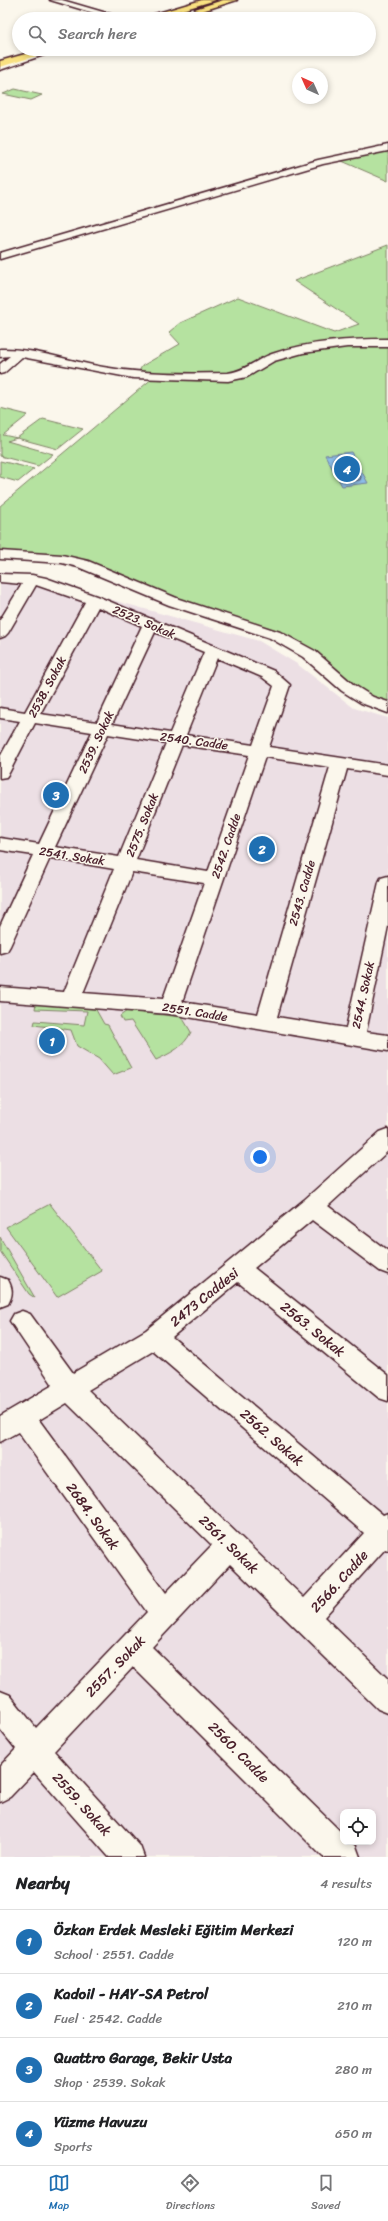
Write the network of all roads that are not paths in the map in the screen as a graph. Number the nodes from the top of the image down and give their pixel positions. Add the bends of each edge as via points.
1 (54, 0) edge
2 (212, 0) edge
3 (233, 0) edge
4 (97, 12) edge
5 (168, 12) edge
6 (189, 12) edge
7 (12, 55) edge
8 (29, 56) edge
9 (35, 56) edge
10 (0, 58) edge
11 (0, 64) edge
12 (0, 67) edge
13 (388, 148) edge
14 (0, 256) edge
15 (388, 343) edge
16 (0, 353) edge
17 (16, 357) dead end
18 (0, 370) edge
19 (0, 555) edge
20 (0, 578) edge
21 (32, 579) junction
22 (94, 600) junction
23 (151, 624) junction
24 (0, 633) edge
25 (212, 650) junction
26 (282, 685) joint
27 (388, 708) edge
28 (0, 713) edge
29 (30, 717) junction
30 (103, 728) junction
31 (178, 739) junction
32 (259, 751) junction
33 (340, 763) junction
34 (388, 770) edge
35 (0, 773) edge
36 (0, 844) edge
37 (45, 851) junction
38 (126, 865) junction
39 (214, 879) junction
40 (388, 882) edge
41 (0, 946) edge
42 (0, 994) edge
43 (71, 998) junction
44 (170, 1007) junction
45 (265, 1023) junction
46 (354, 1038) junction
47 (386, 1044) edge
48 (385, 1145) edge
49 (312, 1207) junction
50 (388, 1264) edge
51 (238, 1269) junction
52 (0, 1287) edge
53 (0, 1297) edge
54 (22, 1321) dead end
55 (155, 1337) junction
56 (70, 1389) junction
57 (388, 1390) edge
58 (22, 1417) junction
59 (0, 1430) edge
60 (386, 1532) edge
61 (230, 1545) junction
62 (164, 1614) junction
63 (305, 1618) junction
64 (133, 1648) junction
65 (388, 1699) edge
66 (0, 1706) edge
67 (35, 1751) junction
68 (0, 1787) edge
69 (129, 1857) edge
70 (345, 1857) edge

1 - 4 street
2 - 5 highway
3 - 6 highway
7 - 10 highway
8 - 11 highway
9 - 12 street
13 - 14 street via 321,162
15 - 16 street via 340,345 284,353 270,358 245,375 228,377 137,376 22,354
17 - 18 street
19 - 27 street via 62,559 83,564 174,602 274,635 309,654 354,692
20 - 21 street, 2523. Sokak
21 - 22 street, 2523. Sokak
21 - 24 street
22 - 23 street, 2523. Sokak
22 - 29 street, 2538. Sokak
23 - 25 street, 2523. Sokak
23 - 30 street, 2539. Sokak
25 - 26 street, 2523. Sokak via 268,674
25 - 31 street, 2575. Sokak
26 - 32 street, 2542. Cadde
28 - 29 street, 2540. Cadde
29 - 30 street, 2540. Cadde
29 - 35 street, 2538. Sokak
30 - 31 street, 2540. Cadde
30 - 37 street, 2539. Sokak
31 - 32 street, 2540. Cadde
31 - 38 street, 2575. Sokak
32 - 33 street, 2540. Cadde
32 - 39 street, 2542. Cadde
33 - 34 street, 2540. Cadde
33 - 45 street, 2543. Cadde
36 - 37 street, 2541. Sokak
37 - 38 street, 2541. Sokak
37 - 41 street, 2539. Sokak
38 - 39 street, 2541. Sokak
38 - 43 street, 2575. Sokak
39 - 44 street, 2542. Cadde
40 - 46 street, 2544. Sokak
42 - 43 street, 2551. Cadde
43 - 44 street, 2551. Cadde
44 - 45 street, 2551. Cadde
45 - 46 street, 2551. Cadde
46 - 47 street, 2551. Cadde
48 - 49 street, 2473 Caddesi
49 - 50 street
49 - 51 street, 2473 Caddesi
51 - 55 street, 2473 Caddesi
51 - 57 street, 2563. Sokak
52 - 53 street
54 - 56 street, 2561. Sokak
55 - 56 street, 2473 Caddesi
55 - 60 street, 2562. Sokak
56 - 58 street, 2473 Caddesi
56 - 61 street, 2561. Sokak
58 - 59 street, 2473 Caddesi
58 - 62 street, 2684. Sokak
60 - 63 street, 2566. Cadde
61 - 62 street, 2557. Sokak
61 - 63 street, 2561. Sokak
62 - 64 street, 2557. Sokak
63 - 65 street, 2561. Sokak
64 - 67 street, 2557. Sokak
64 - 70 street, 2560. Cadde
66 - 67 street, 2559. Sokak
67 - 68 street, 2557. Sokak
67 - 69 street, 2559. Sokak

